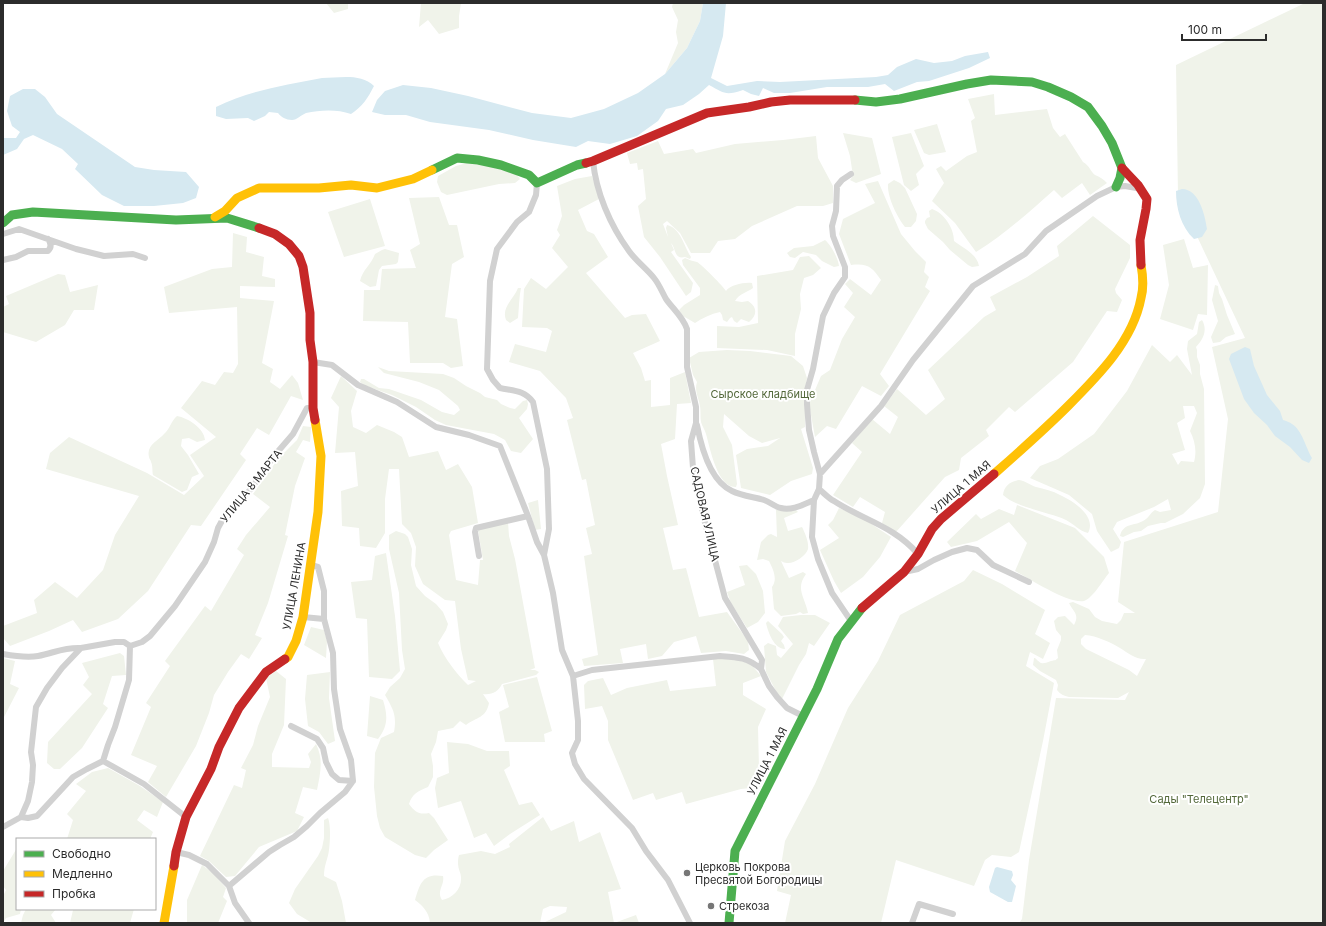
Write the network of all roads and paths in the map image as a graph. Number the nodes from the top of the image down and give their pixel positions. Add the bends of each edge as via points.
1 (593, 161) junction
2 (1122, 168) junction
3 (850, 174) dead end
4 (537, 183) junction
5 (1116, 187) junction
6 (1142, 189) junction
7 (213, 218) junction
8 (3, 222) edge
9 (3, 234) edge
10 (48, 239) junction
11 (145, 258) dead end
12 (3, 260) edge
13 (313, 362) junction
14 (313, 408) junction
15 (696, 423) junction
16 (820, 474) junction
17 (819, 489) junction
18 (814, 500) junction
19 (528, 516) junction
20 (918, 554) junction
21 (544, 555) junction
22 (479, 556) dead end
23 (311, 565) junction
24 (904, 572) junction
25 (1029, 582) dead end
26 (303, 617) junction
27 (324, 619) junction
28 (851, 621) junction
29 (130, 646) junction
30 (81, 648) junction
31 (3, 654) edge
32 (761, 669) junction
33 (573, 676) junction
34 (803, 716) junction
35 (291, 726) dead end
36 (103, 761) junction
37 (353, 781) junction
38 (21, 817) junction
39 (186, 817) junction
40 (3, 827) edge
41 (176, 852) junction
42 (228, 886) junction
43 (953, 914) dead end
44 (164, 923) edge
45 (250, 923) edge
46 (690, 923) edge
47 (729, 923) edge
48 (912, 923) edge

1 - 2 street via 706,113 790,100 876,102 991,80 1011,80 1048,87 1088,107 1112,143
1 - 4 street via 577,164
1 - 15 street, САДОВАЯ УЛИЦА via 597,184 615,227 629,251 655,279 666,299 685,323 687,367 696,407
2 - 5 street
2 - 6 street, УЛИЦА 1 МАЯ
3 - 16 street via 837,186 836,211 832,226 833,236 845,267 845,277 823,316 807,390 809,430
4 - 7 street via 529,175 501,165 457,158 413,179 377,188 351,185 259,188 236,198 225,211
4 - 21 street via 536,195 529,212 517,222 497,249 490,281 487,369 500,388 523,393 533,402 546,469 549,529
5 - 6 street
5 - 16 street via 1097,196 1046,231 1024,254 973,286 913,360 881,406
6 - 20 street, УЛИЦА 1 МАЯ via 1148,203 1139,248 1143,294 1124,340 1085,390 1022,451 932,528
7 - 8 street, УЛИЦА ЛЕНИНА via 176,220 33,212 12,214
7 - 13 street, УЛИЦА ЛЕНИНА via 227,218 275,234 289,244 299,256 310,314
9 - 10 street via 19,229
10 - 11 street via 104,256 133,254
10 - 12 street via 51,244 48,251 28,250 16,257
13 - 14 street, УЛИЦА ЛЕНИНА
13 - 19 street via 332,365 358,385 397,402 436,427 500,446
14 - 23 street, УЛИЦА ЛЕНИНА via 321,456 318,512
14 - 29 street, УЛИЦА 8 МАРТА via 306,408 293,434 250,490 224,517 205,562 175,606 150,636
15 - 18 street via 710,468 720,482 731,491 766,500 781,508 798,507
15 - 32 street, САДОВАЯ УЛИЦА via 691,441 693,468 704,519 725,598 762,660
16 - 17 street
17 - 18 street
17 - 20 street via 833,501 893,532
18 - 28 street via 812,537 818,559 832,593
19 - 21 street
19 - 22 street via 476,528
20 - 24 street, УЛИЦА 1 МАЯ
21 - 33 street via 562,650
23 - 26 street, УЛИЦА ЛЕНИНА
23 - 27 street via 318,567 324,591
24 - 25 street via 918,569 952,552 967,548 976,550 993,565
24 - 28 street, УЛИЦА 1 МАЯ via 861,609
26 - 27 street
26 - 39 street, УЛИЦА ЛЕНИНА via 288,658 266,672 238,708
27 - 37 street via 333,653 334,689 340,730 352,760
28 - 34 street, УЛИЦА 1 МАЯ via 834,646 826,672
29 - 30 street via 124,642 115,642
29 - 36 street via 129,680
30 - 31 street via 72,647 37,656
30 - 38 street via 62,668 36,707 31,752 32,782
32 - 33 street via 752,662 738,657 720,656 592,670
32 - 34 street, САДОВАЯ УЛИЦА via 768,686 777,698 787,708
33 - 46 street via 578,721 578,740 572,753 575,764 584,779 632,828 668,880
34 - 47 street, УЛИЦА 1 МАЯ via 734,851
35 - 37 street via 317,739 332,774 339,780
36 - 38 street via 73,777 37,816
36 - 39 street via 144,784
37 - 42 street via 345,792 298,834 269,852
38 - 40 street
39 - 41 street, УЛИЦА ЛЕНИНА
41 - 42 street via 207,864
41 - 44 street, УЛИЦА ЛЕНИНА
42 - 45 street via 235,903
43 - 48 street via 919,904

